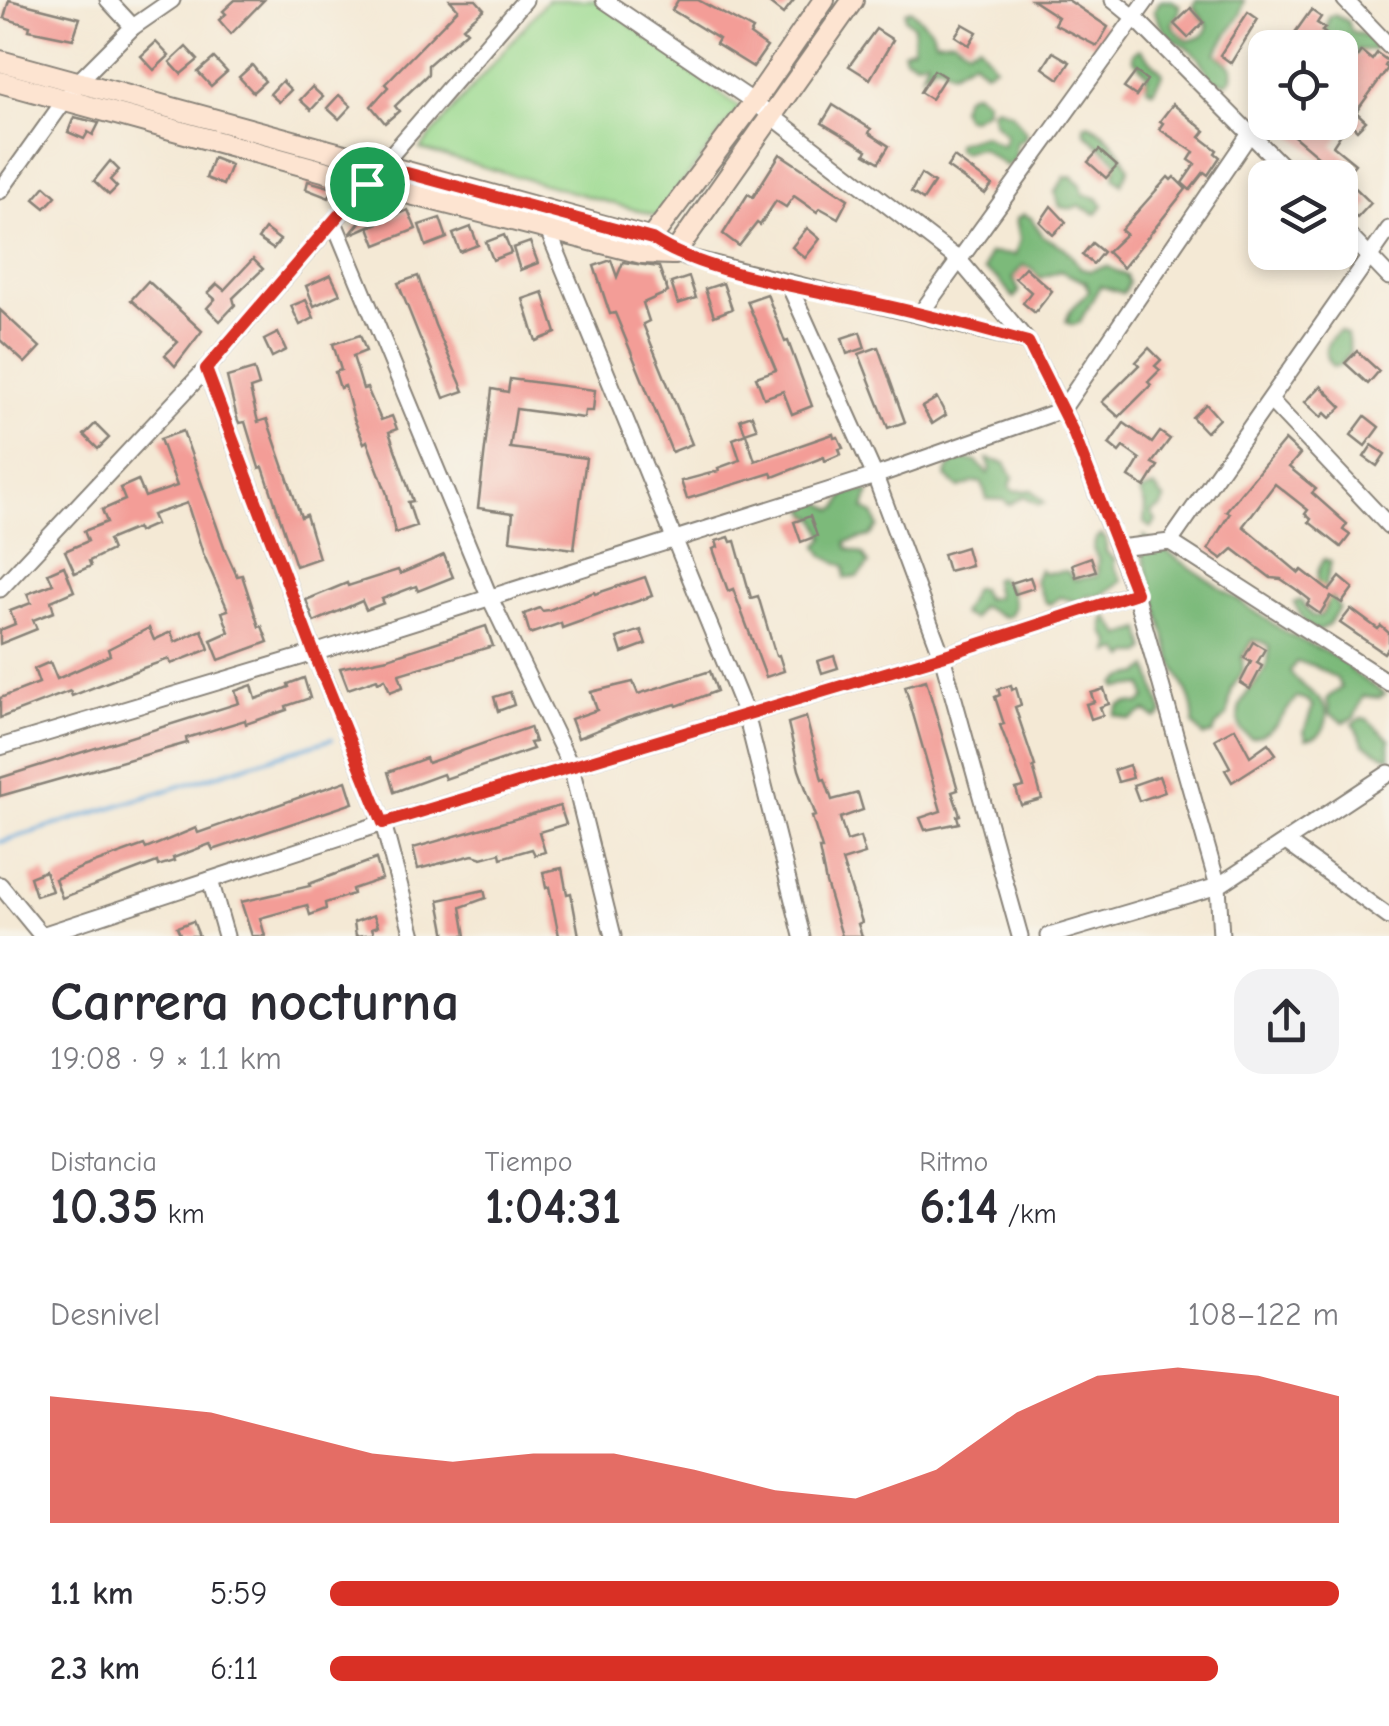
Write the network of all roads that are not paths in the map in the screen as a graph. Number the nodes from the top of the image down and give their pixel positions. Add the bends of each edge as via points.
1 (108, 0) edge
2 (172, 0) edge
3 (525, 0) edge
4 (604, 0) edge
5 (824, 0) edge
6 (853, 0) edge
7 (1112, 0) edge
8 (1147, 0) edge
9 (1345, 0) edge
10 (1135, 18) junction
11 (133, 27) junction
12 (1389, 46) edge
13 (0, 61) edge
14 (0, 82) edge
15 (70, 92) junction
16 (754, 102) junction
17 (774, 117) junction
18 (1248, 129) edge
19 (1248, 136) edge
20 (1258, 140) edge
21 (1277, 160) edge
22 (381, 166) junction
23 (367, 184) junction
24 (0, 191) edge
25 (544, 219) junction
26 (334, 222) junction
27 (1389, 229) edge
28 (646, 245) junction
29 (1358, 245) edge
30 (674, 254) junction
31 (1368, 256) junction
32 (960, 261) junction
33 (1389, 278) edge
34 (789, 285) junction
35 (921, 313) junction
36 (1028, 342) junction
37 (206, 369) junction
38 (1270, 400) junction
39 (1062, 410) junction
40 (875, 476) junction
41 (1389, 526) edge
42 (673, 538) junction
43 (1170, 542) junction
44 (1118, 548) junction
45 (0, 589) edge
46 (1136, 593) junction
47 (489, 596) junction
48 (314, 653) junction
49 (942, 656) junction
50 (1389, 683) edge
51 (746, 714) junction
52 (0, 746) edge
53 (571, 767) junction
54 (1389, 773) edge
55 (383, 823) junction
56 (1286, 842) junction
57 (210, 880) junction
58 (0, 885) edge
59 (1218, 886) junction
60 (1389, 917) edge
61 (42, 936) edge
62 (226, 936) edge
63 (413, 936) edge
64 (613, 936) edge
65 (802, 936) edge
66 (1020, 936) edge
67 (1049, 936) edge
68 (1221, 936) edge

1 - 11 street
2 - 11 street
3 - 22 street
4 - 16 street
5 - 16 street
6 - 17 street
7 - 10 street
8 - 10 street
9 - 12 street
10 - 18 street
10 - 32 street
11 - 15 street
13 - 15 street
14 - 15 street
15 - 22 street
15 - 23 street
15 - 24 street
16 - 17 street
16 - 28 street
17 - 30 street
17 - 32 street
19 - 39 street
20 - 21 street
22 - 23 street
22 - 25 street
23 - 25 street
23 - 26 street
25 - 28 street
25 - 42 street
26 - 37 street
26 - 47 street
27 - 31 street
28 - 30 street
29 - 31 street
30 - 34 street
31 - 33 street
31 - 38 street
32 - 35 street
32 - 36 street
34 - 35 street
34 - 40 street
35 - 36 street
36 - 39 street
37 - 45 street
37 - 48 street
38 - 41 street
38 - 43 street
39 - 40 street
39 - 44 street
40 - 42 street
40 - 49 street
42 - 47 street
42 - 51 street
43 - 44 street
43 - 50 street
44 - 46 street
46 - 49 street
46 - 59 street
47 - 48 street
47 - 53 street
48 - 52 street
48 - 55 street
49 - 51 street
49 - 66 street
51 - 53 street
51 - 65 street
53 - 55 street
53 - 64 street
54 - 56 street
55 - 57 street
55 - 63 street
56 - 59 street
56 - 60 street
57 - 61 street
57 - 62 street
58 - 61 street
59 - 67 street
59 - 68 street

